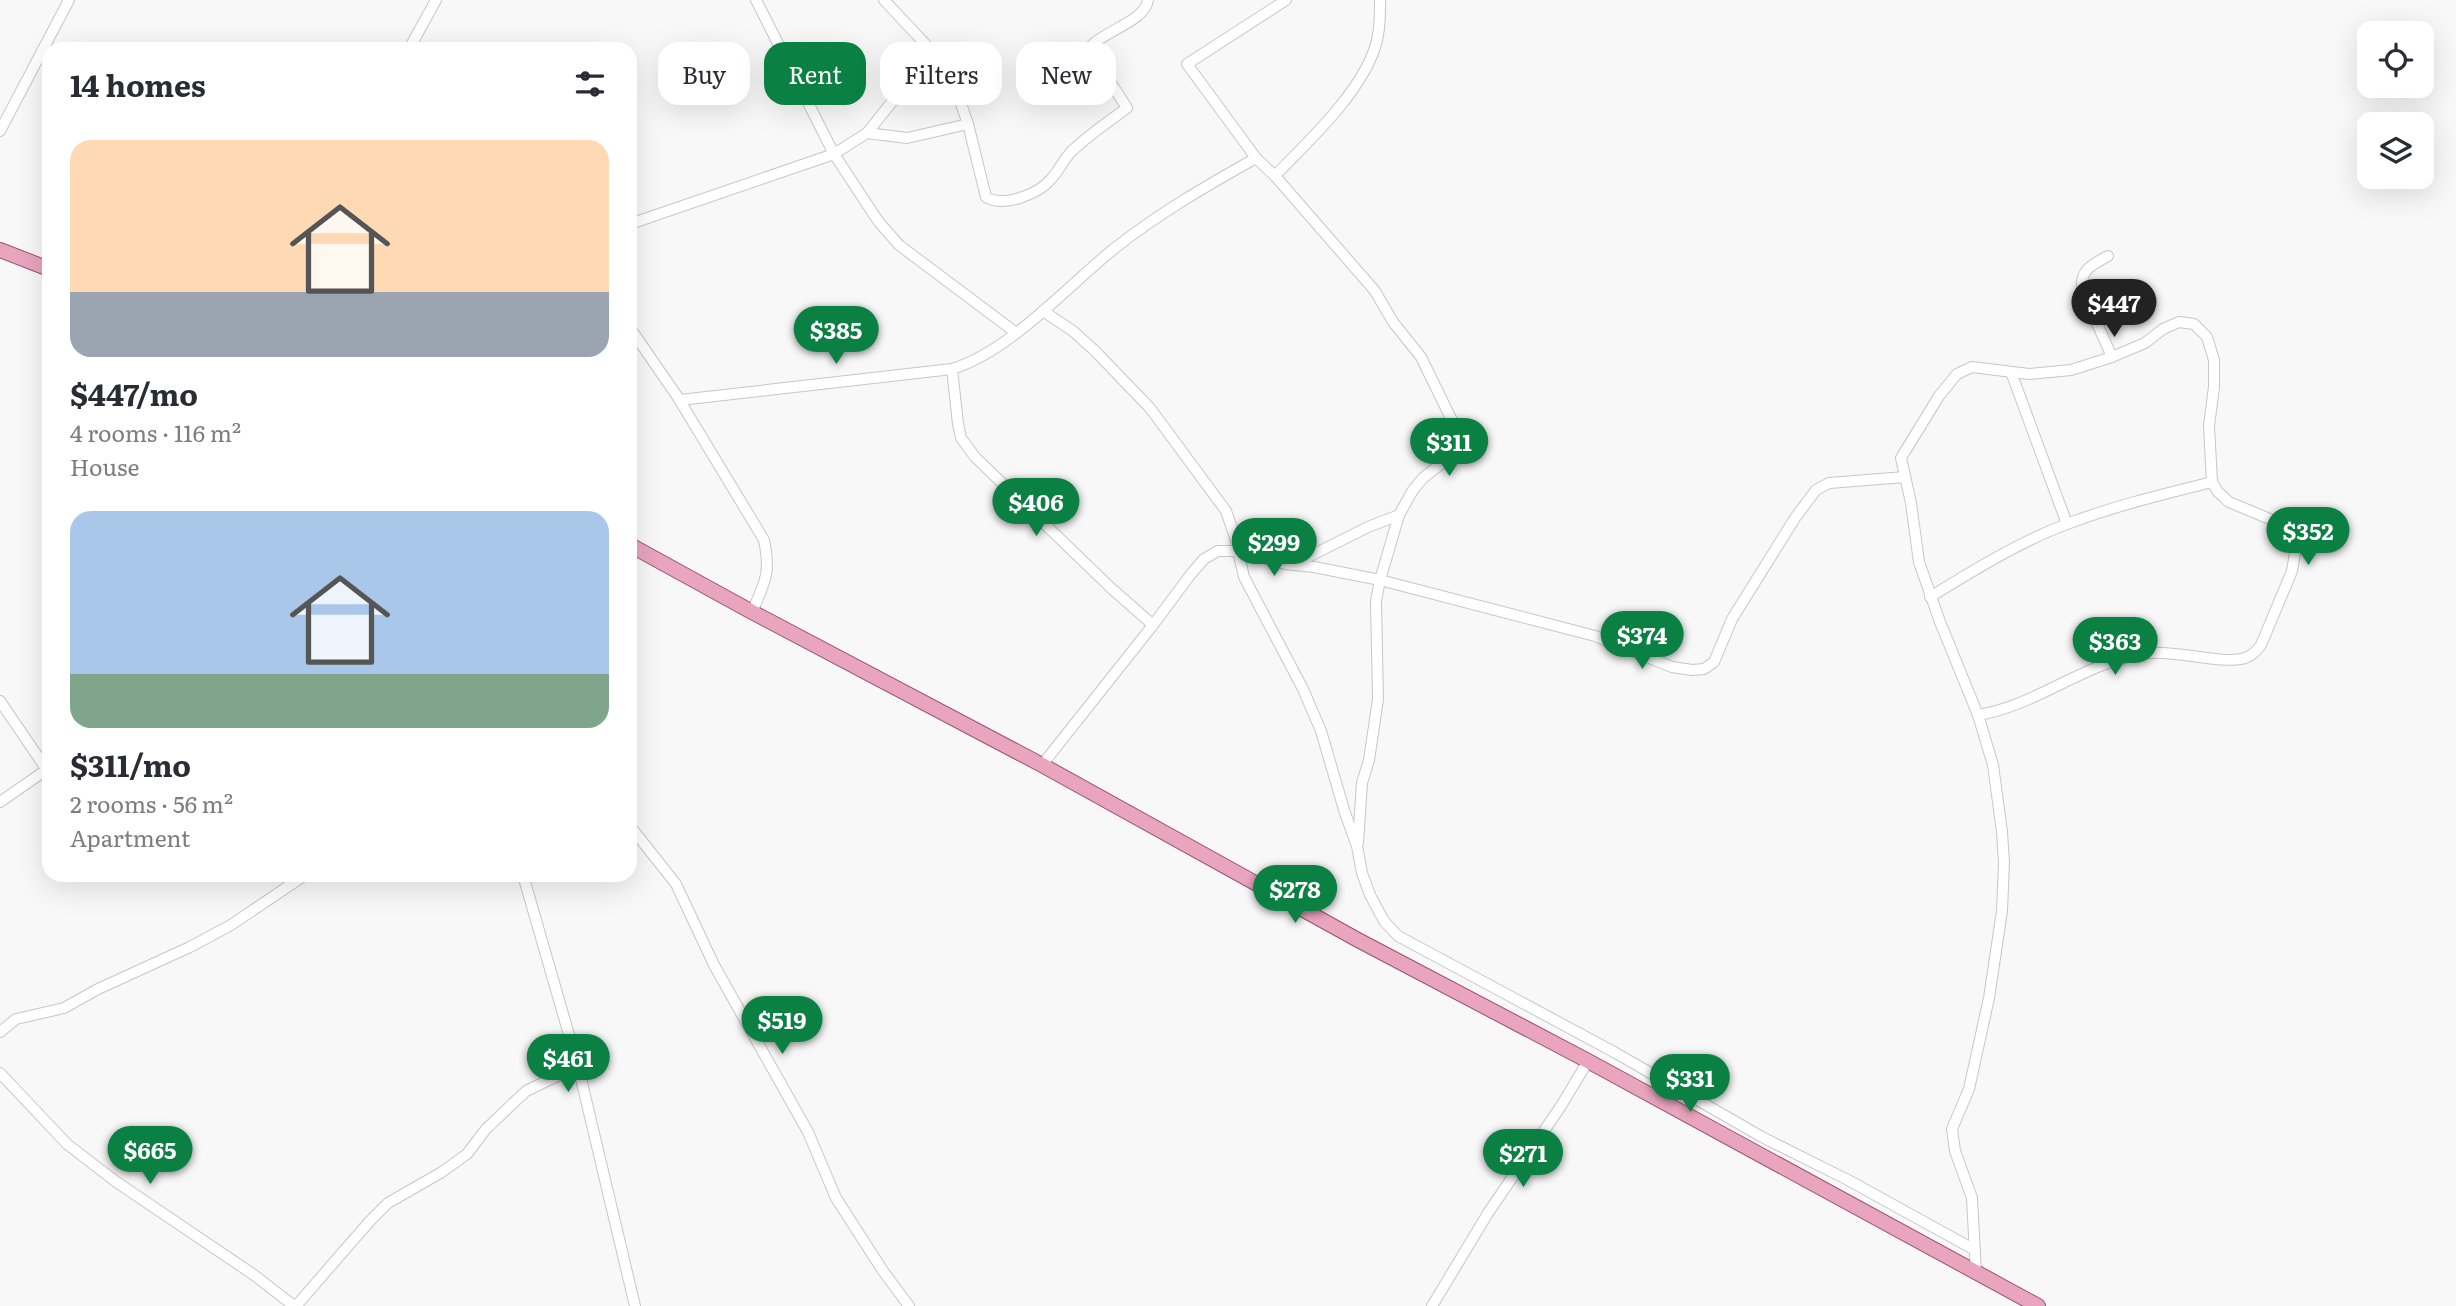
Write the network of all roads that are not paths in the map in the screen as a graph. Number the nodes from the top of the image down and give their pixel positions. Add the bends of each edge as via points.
1 (69, 0) edge
2 (436, 0) edge
3 (755, 0) edge
4 (884, 0) edge
5 (1148, 0) edge
6 (1286, 0) edge
7 (1380, 0) edge
8 (47, 42) edge
9 (413, 42) edge
10 (923, 42) edge
11 (42, 51) edge
12 (889, 105) edge
13 (961, 105) edge
14 (968, 124) junction
15 (0, 131) edge
16 (867, 133) junction
17 (834, 154) junction
18 (1256, 158) junction
19 (1275, 176) junction
20 (637, 222) edge
21 (1, 254) edge
22 (2108, 256) dead end
23 (42, 267) edge
24 (1043, 311) junction
25 (1015, 332) junction
26 (637, 338) edge
27 (2112, 357) junction
28 (952, 369) junction
29 (2011, 372) junction
30 (680, 400) junction
31 (1905, 477) junction
32 (2212, 482) junction
33 (1399, 515) junction
34 (2067, 524) junction
35 (637, 549) edge
36 (1238, 551) junction
37 (1286, 564) junction
38 (1380, 580) junction
39 (1930, 597) junction
40 (752, 612) junction
41 (1153, 625) junction
42 (0, 701) edge
43 (1978, 715) junction
44 (42, 760) edge
45 (1042, 765) junction
46 (42, 773) edge
47 (0, 802) edge
48 (637, 835) edge
49 (1357, 846) junction
50 (295, 882) edge
51 (525, 882) edge
52 (0, 1032) edge
53 (1588, 1061) junction
54 (578, 1066) junction
55 (0, 1073) edge
56 (1975, 1250) junction
57 (1976, 1274) junction
58 (295, 1306) edge
59 (635, 1306) edge
60 (909, 1306) edge
61 (1432, 1306) edge
62 (2038, 1306) edge

1 - 8 street
2 - 9 street
3 - 17 street
4 - 10 street
5 - 14 street via 1139,16 1091,46 1127,108 1071,152 1041,188 1001,201 986,197
6 - 18 street via 1187,64
7 - 19 street via 1377,40 1363,74
11 - 15 street
12 - 16 street
13 - 14 street
14 - 16 street via 907,138
16 - 17 street
17 - 20 street
17 - 25 street via 878,221 899,244
18 - 19 street
18 - 24 street via 1118,246
19 - 33 street via 1375,291 1421,357 1462,441 1461,449 1423,478
21 - 23 main road
22 - 27 street via 2086,269 2081,279
24 - 25 street
24 - 36 street via 1073,331 1150,408 1226,511
25 - 28 street via 990,353
26 - 30 street
27 - 29 street via 2061,371
27 - 32 street via 2179,322 2194,324 2207,337 2214,360 2209,426
28 - 30 street
28 - 41 street via 961,438 975,457
29 - 31 street via 1972,367 1957,374 1901,458
29 - 34 street
30 - 40 street via 764,540 769,562
31 - 38 street via 1829,483 1816,490 1732,619 1714,662 1704,669 1672,667 1595,635
31 - 39 street via 1919,562
32 - 34 street
32 - 43 street via 2229,502 2284,525 2293,536 2292,571 2254,654 2234,660 2149,653 2110,662 2003,711
33 - 37 street
33 - 38 street
34 - 39 street via 1990,560
35 - 40 main road
36 - 37 street
36 - 41 street via 1218,551 1204,559
36 - 49 street via 1244,577 1321,731
37 - 38 street
38 - 49 street via 1376,601 1378,699 1362,783
39 - 43 street
40 - 45 main road
41 - 45 street
42 - 44 street
43 - 56 street via 1995,775 2004,862 2000,924 1978,1058 1952,1129 1972,1198
45 - 53 main road
46 - 47 street
48 - 60 street via 676,884 714,965 808,1132 836,1198
49 - 56 street via 1370,895 1398,936
50 - 52 street via 190,947 64,1009 16,1019
51 - 54 street
53 - 57 main road
53 - 61 street
54 - 58 street via 526,1091 467,1154 388,1203
54 - 59 street
55 - 58 street via 67,1144
56 - 57 street
57 - 62 main road

